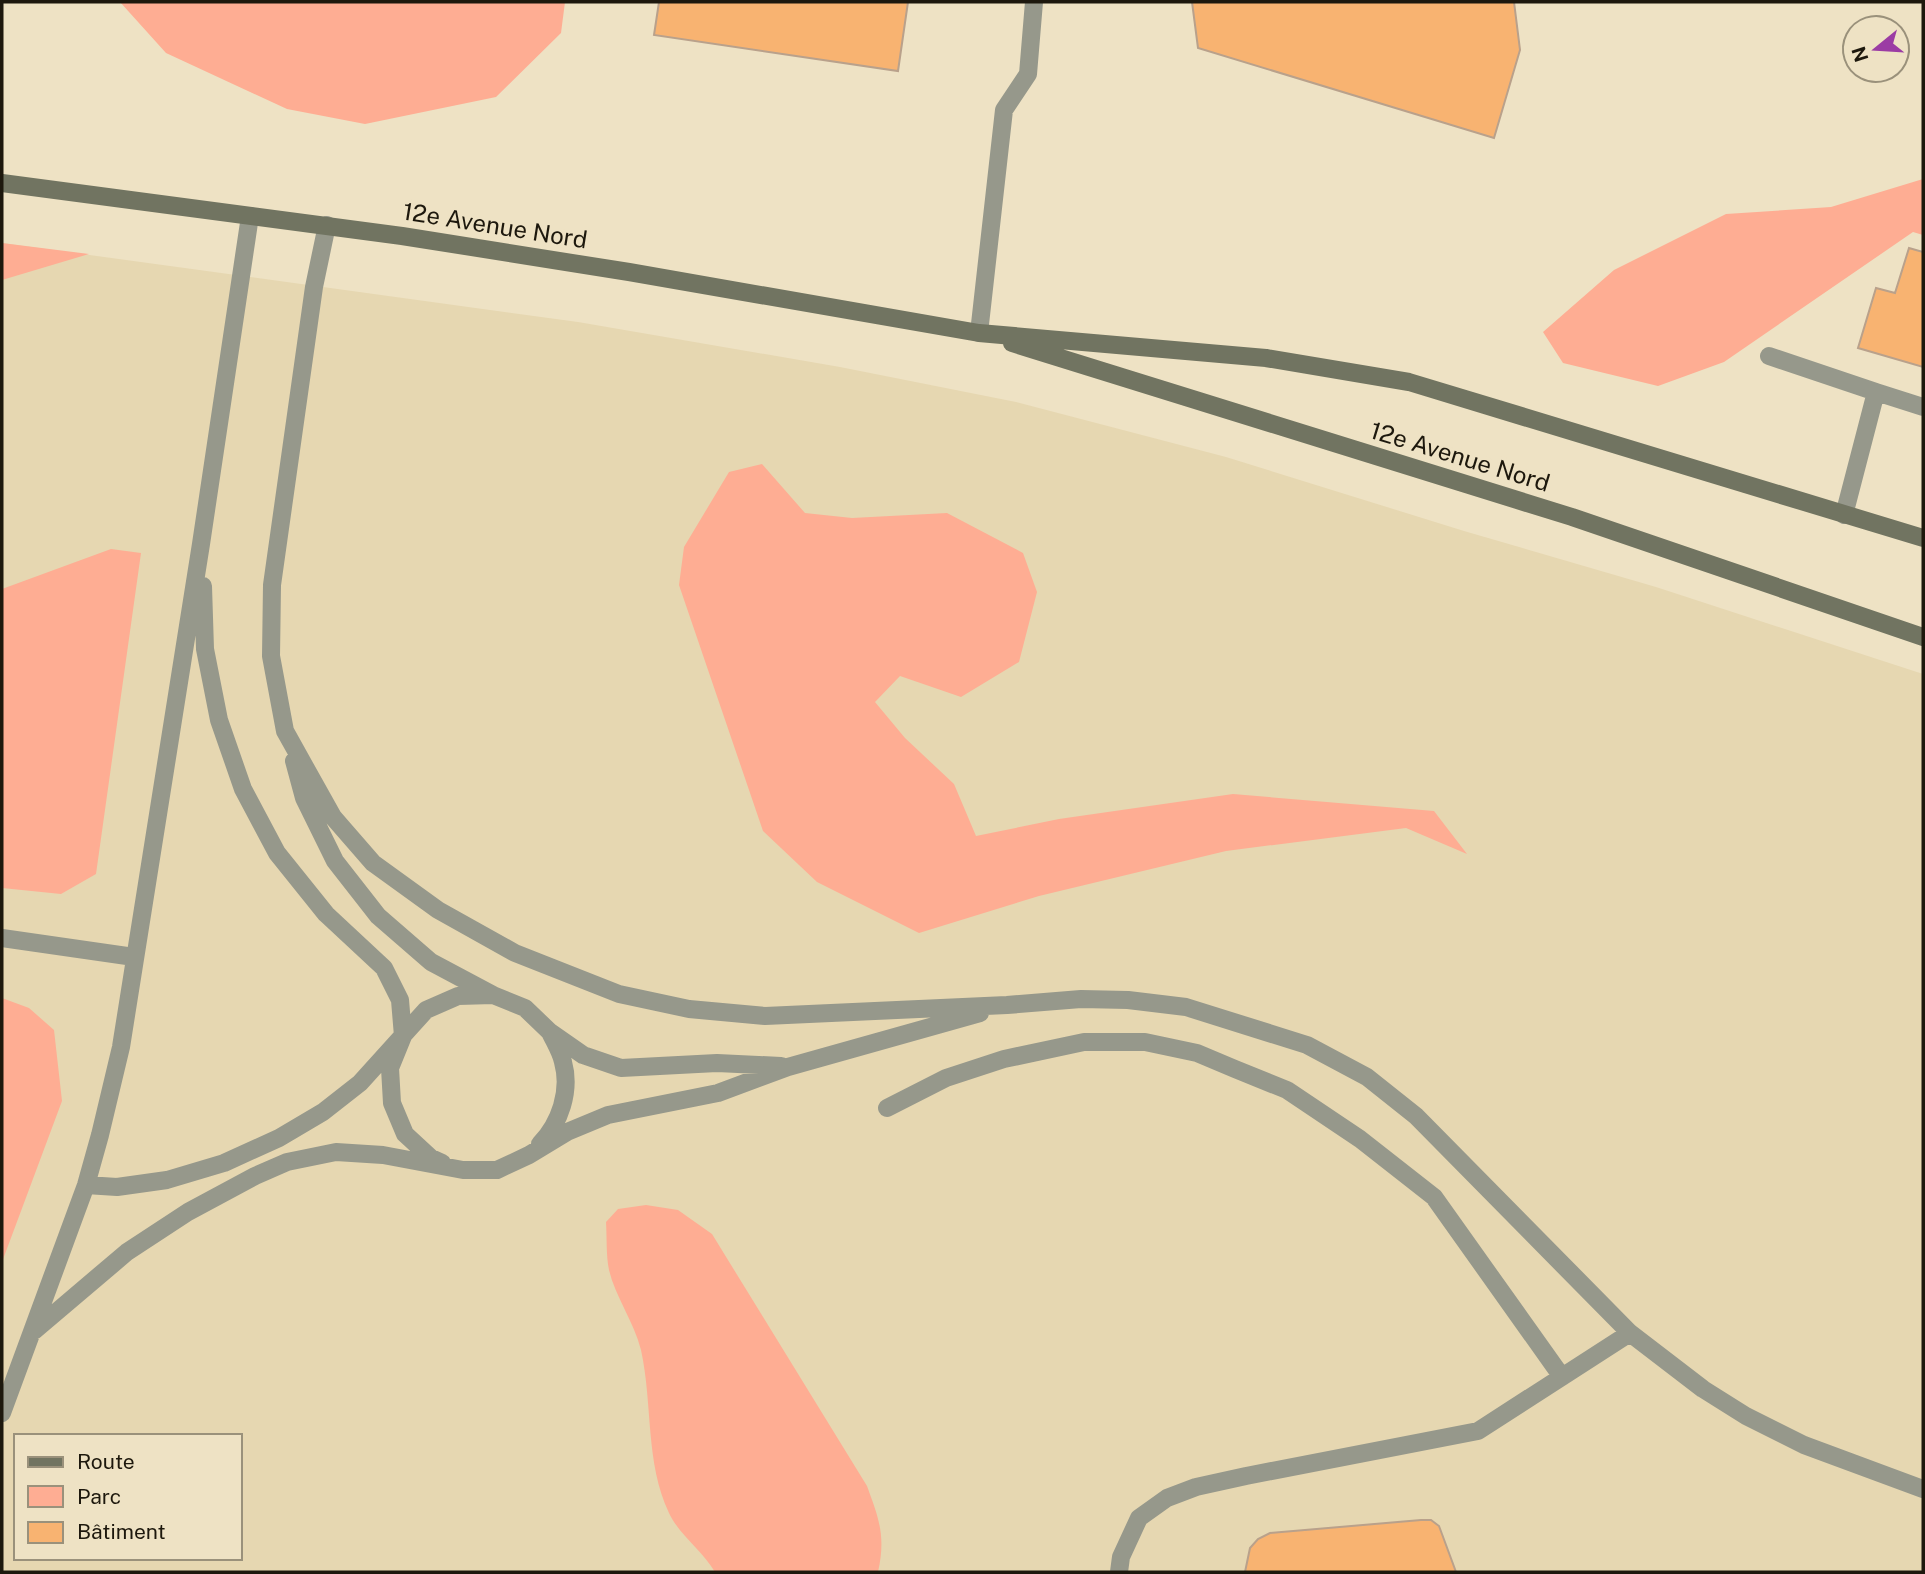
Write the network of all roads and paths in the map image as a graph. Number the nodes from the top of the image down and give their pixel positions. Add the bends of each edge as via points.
1 (1034, 2) edge
2 (2, 183) edge
3 (250, 216) junction
4 (327, 225) junction
5 (979, 333) junction
6 (1769, 356) dead end
7 (1876, 392) junction
8 (1923, 407) edge
9 (1844, 514) junction
10 (1923, 538) edge
11 (201, 544) junction
12 (1923, 637) edge
13 (285, 731) junction
14 (2, 938) edge
15 (134, 957) junction
16 (493, 995) junction
17 (1007, 1005) junction
18 (550, 1032) junction
19 (402, 1036) junction
20 (788, 1067) junction
21 (887, 1108) dead end
22 (529, 1155) junction
23 (463, 1170) junction
24 (86, 1185) junction
25 (1630, 1333) junction
26 (32, 1334) junction
27 (1562, 1377) junction
28 (2, 1413) edge
29 (1923, 1489) edge
30 (1119, 1572) edge

1 - 5 lane via 1028,74 1004,110
2 - 3 main road, 12e Avenue Nord
3 - 4 main road, 12e Avenue Nord
3 - 11 lane
4 - 5 main road, 12e Avenue Nord
4 - 13 lane via 272,585 271,656
5 - 9 main road, 12e Avenue Nord via 1266,358 1409,382
5 - 12 main road, 12e Avenue Nord via 1572,517
6 - 7 lane
7 - 8 lane
7 - 9 lane
9 - 10 main road, 12e Avenue Nord
11 - 15 lane
11 - 19 lane via 205,649 219,720 243,789 277,853 326,914 384,968 400,1000
13 - 16 lane via 304,798 335,861 378,916 431,962
13 - 17 lane via 333,817 373,863 438,910 515,953 619,994 689,1009 765,1016
14 - 15 lane
15 - 24 lane via 121,1046
16 - 18 lane via 525,1008
16 - 19 lane via 458,996 426,1010
17 - 20 lane
17 - 25 lane via 1081,999 1186,1007 1307,1045 1367,1077 1416,1116
18 - 20 lane via 583,1055 621,1068 717,1063
18 - 22 lane via 564,1063 565,1098 553,1130
19 - 23 lane via 390,1068 392,1103 405,1134 431,1158
19 - 24 lane via 360,1083 279,1138 224,1163 167,1180 117,1187
20 - 22 lane via 718,1093 608,1115
21 - 27 lane via 946,1078 1004,1059 1084,1042 1145,1042 1197,1053 1287,1090 1434,1197
22 - 23 lane via 497,1170
23 - 26 lane via 383,1155 336,1152 286,1162 188,1212 127,1252
24 - 26 lane
25 - 27 lane
25 - 29 lane via 1703,1390 1746,1416 1804,1445
26 - 28 lane
27 - 30 lane via 1478,1431 1246,1476 1167,1498 1139,1518

